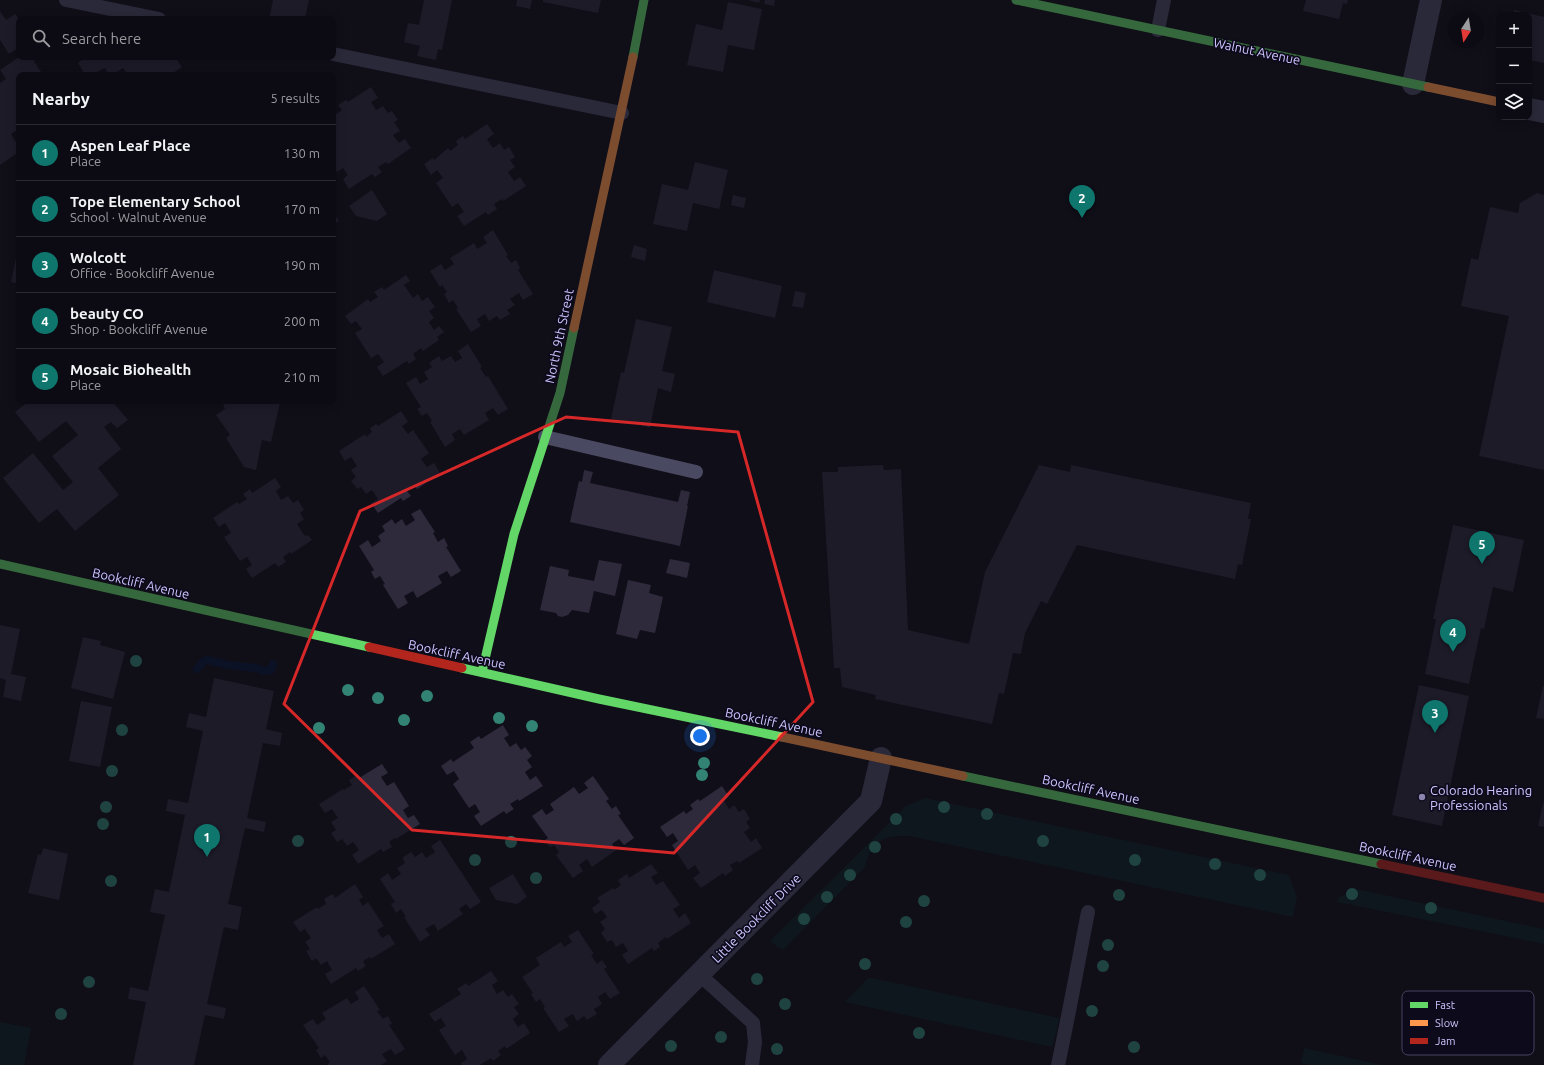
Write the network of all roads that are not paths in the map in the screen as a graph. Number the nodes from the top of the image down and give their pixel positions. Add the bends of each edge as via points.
1 (66, 0) edge
2 (644, 0) edge
3 (1016, 0) edge
4 (1164, 0) edge
5 (1431, 0) edge
6 (145, 16) edge
7 (1158, 30) junction
8 (336, 55) edge
9 (1413, 84) junction
10 (1496, 101) edge
11 (1532, 110) edge
12 (1544, 112) edge
13 (622, 113) junction
14 (545, 437) junction
15 (696, 472) dead end
16 (0, 564) edge
17 (482, 672) junction
18 (880, 758) junction
19 (1544, 898) edge
20 (1088, 912) dead end
21 (700, 975) junction
22 (609, 1065) edge
23 (752, 1065) edge
24 (1058, 1065) edge

1 - 6 lane
2 - 13 street, North 9th Street
3 - 7 street, Walnut Avenue
4 - 7 lane
5 - 9 street
7 - 9 street, Walnut Avenue
8 - 13 lane
9 - 10 street, Walnut Avenue
11 - 12 street
13 - 14 street, North 9th Street via 560,393
14 - 15 lane
14 - 17 street, North 9th Street via 514,534
16 - 17 street, Bookcliff Avenue
17 - 18 street, Bookcliff Avenue
18 - 19 street, Bookcliff Avenue
18 - 21 street, Little Bookcliff Drive via 871,801
20 - 24 lane
21 - 22 street, Little Bookcliff Drive
21 - 23 lane via 753,1023 755,1042

